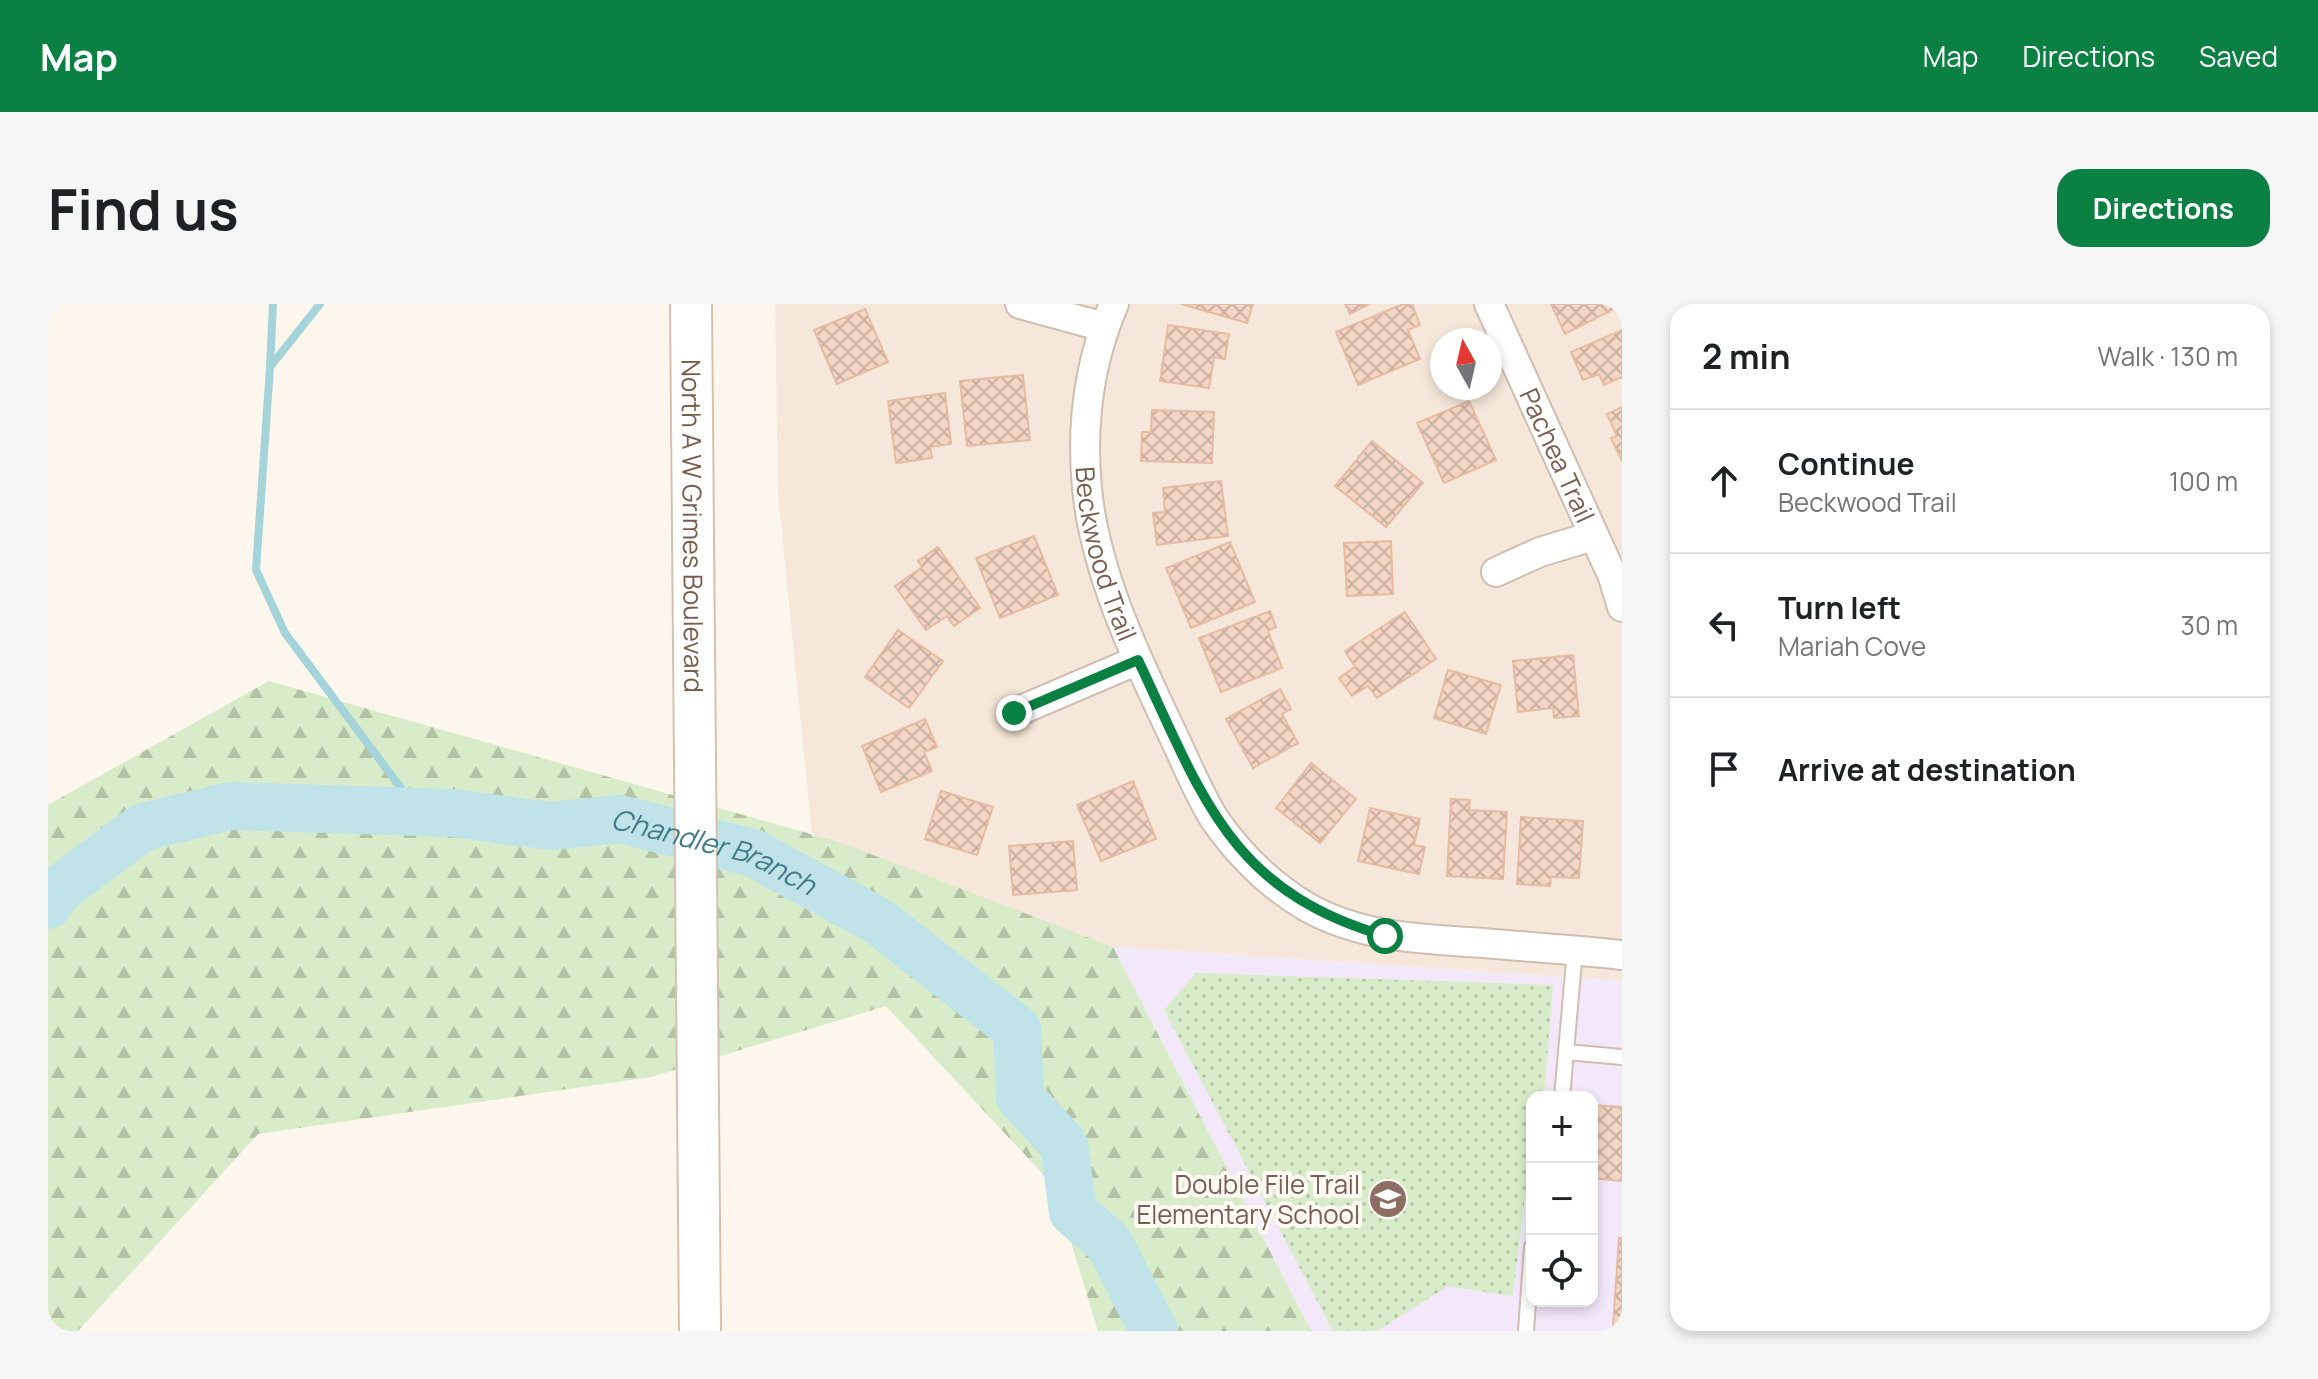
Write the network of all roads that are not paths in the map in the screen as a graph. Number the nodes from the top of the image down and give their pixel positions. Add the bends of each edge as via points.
1 (691, 304) edge
2 (1020, 304) edge
3 (1489, 304) edge
4 (1109, 316) edge
5 (1593, 536) junction
6 (1496, 572) dead end
7 (1622, 607) edge
8 (1138, 660) junction
9 (1014, 713) dead end
10 (1575, 950) junction
11 (1622, 955) edge
12 (1567, 1052) junction
13 (1622, 1057) edge
14 (1563, 1091) edge
15 (1528, 1307) edge
16 (700, 1331) edge
17 (1526, 1331) edge

1 - 16 main road, North A W Grimes Boulevard
2 - 4 street
3 - 5 street, Pachea Trail
4 - 8 street, Beckwood Trail via 1088,395 1087,488 1101,556
5 - 6 street
5 - 7 street, Pachea Trail
8 - 9 street
8 - 10 street, Beckwood Trail via 1217,822 1242,854 1307,907 1385,936
10 - 11 street, Beckwood Trail
10 - 12 lane
12 - 13 lane
12 - 14 lane
15 - 17 lane

